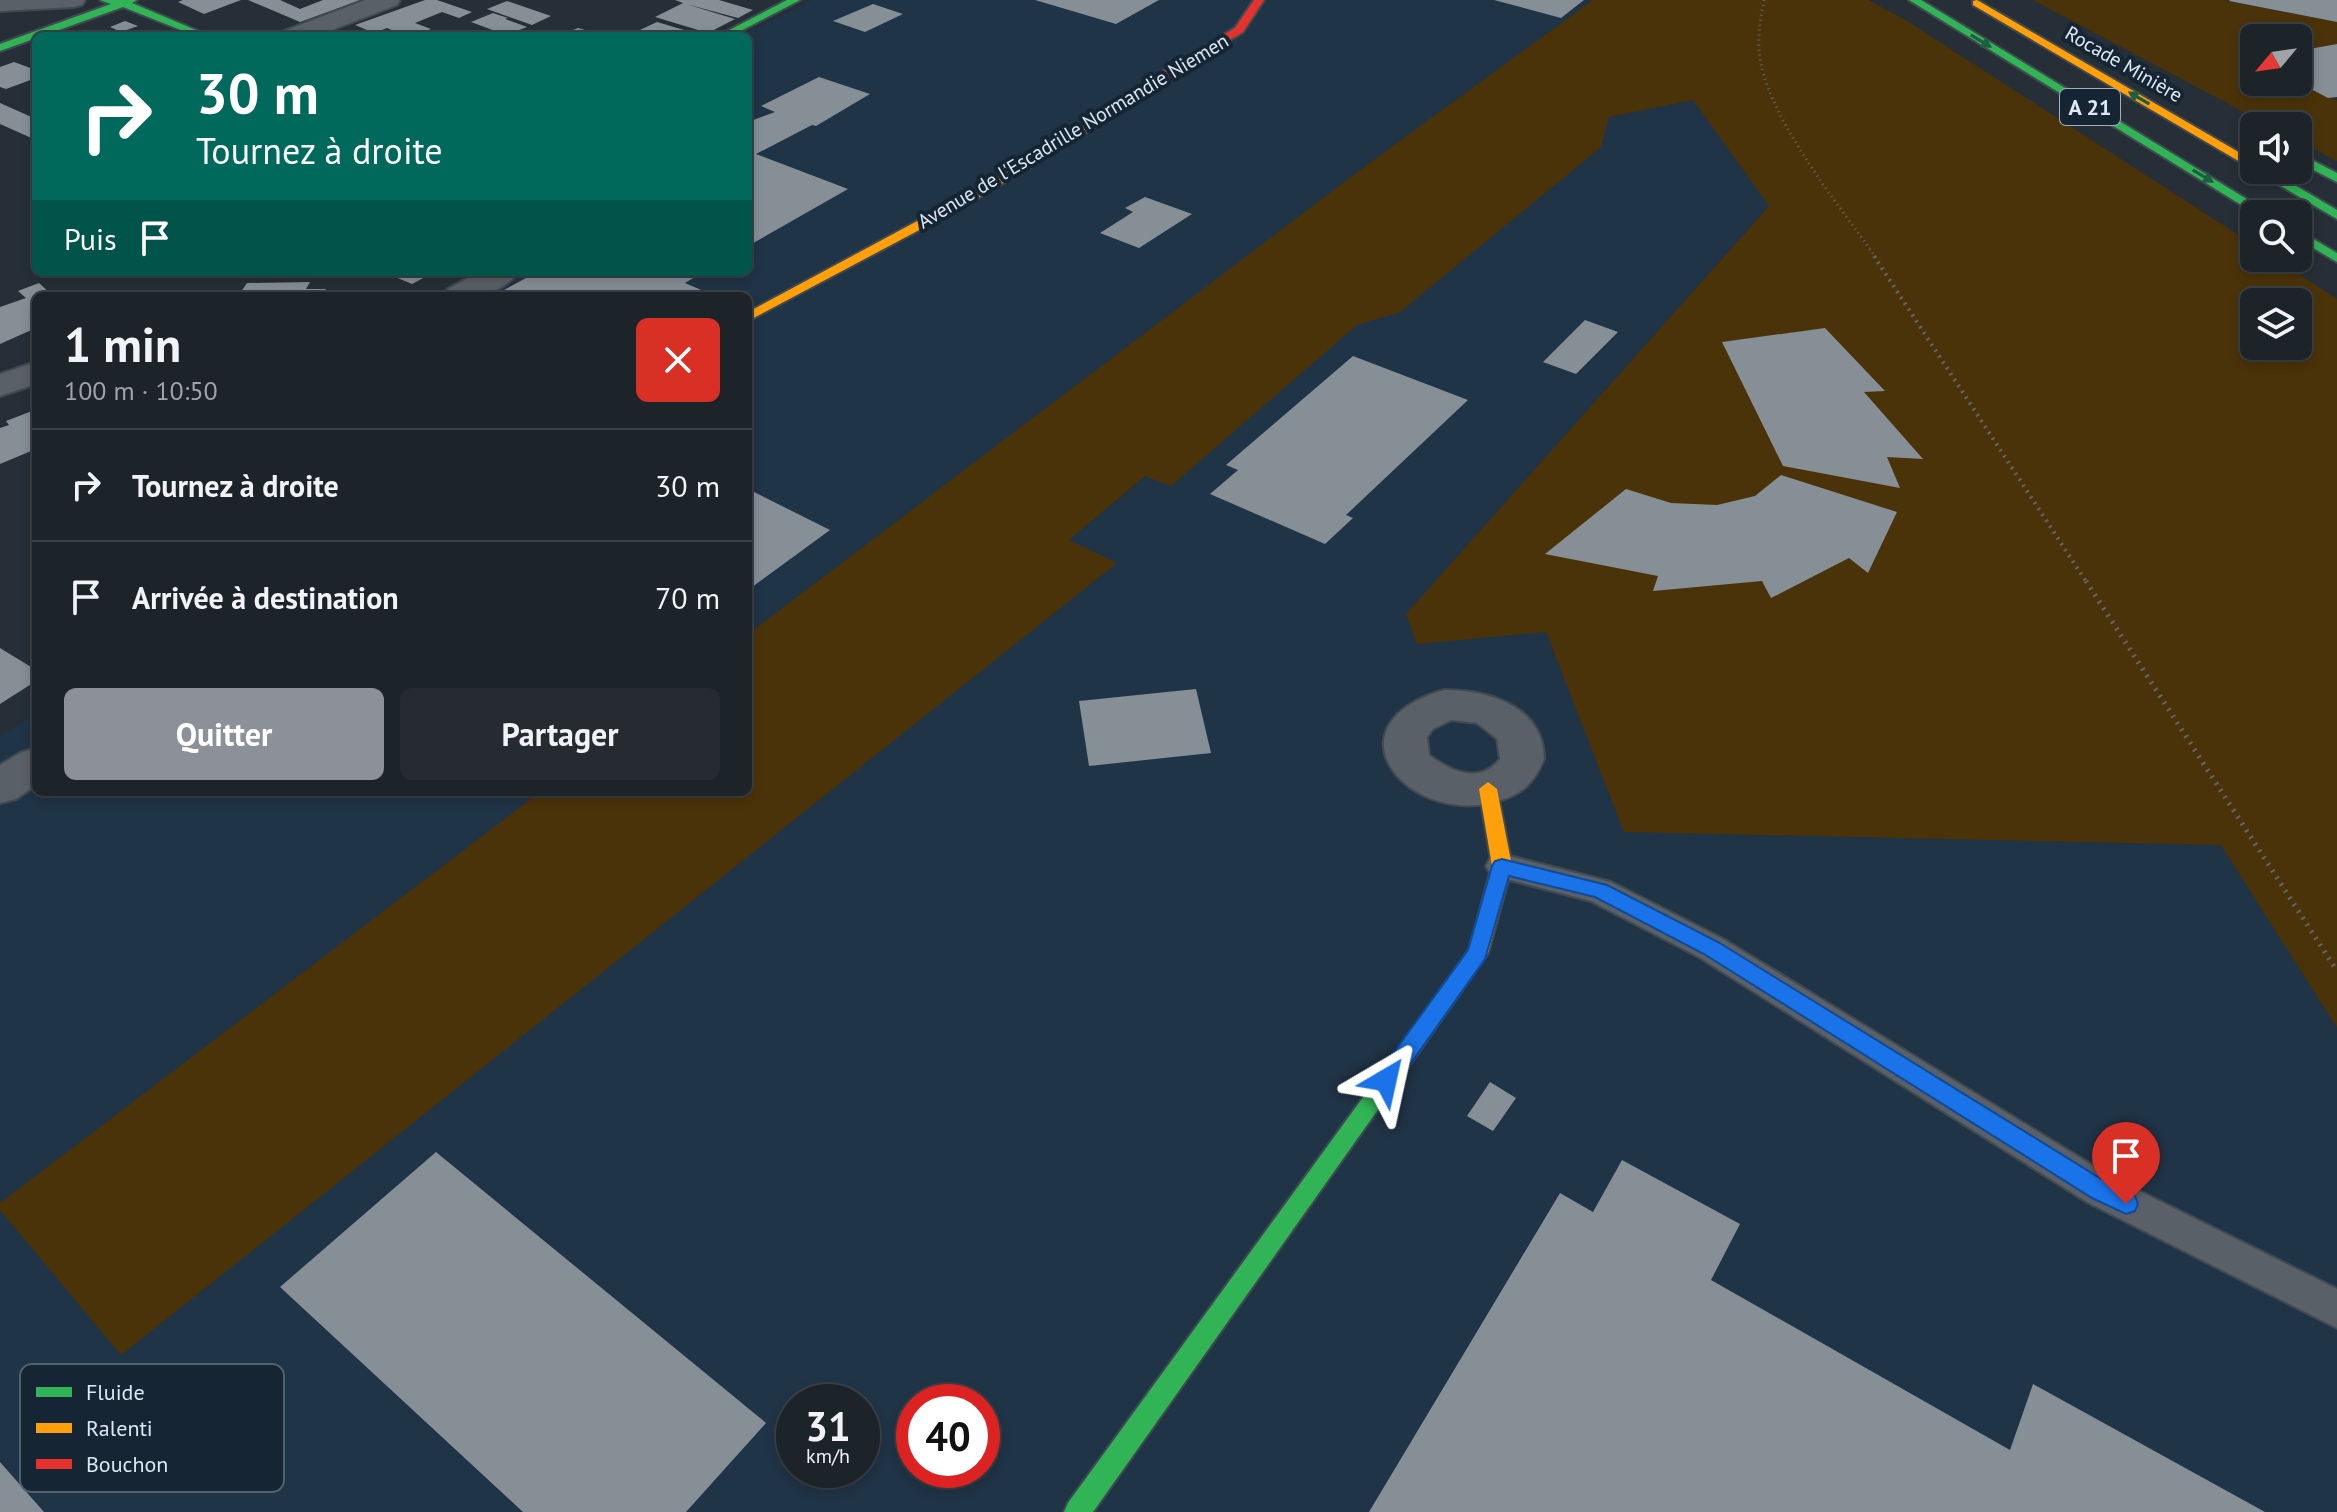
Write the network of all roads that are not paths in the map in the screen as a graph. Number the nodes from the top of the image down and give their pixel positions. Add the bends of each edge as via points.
1 (73, 0) edge
2 (388, 0) edge
3 (795, 0) edge
4 (1259, 0) edge
5 (1914, 0) edge
6 (1972, 0) edge
7 (2005, 0) edge
8 (120, 1) edge
9 (0, 4) edge
10 (2058, 29) dead end
11 (41, 32) edge
12 (195, 32) edge
13 (304, 32) edge
14 (731, 32) edge
15 (32, 35) edge
16 (0, 48) edge
17 (2240, 158) edge
18 (2312, 165) edge
19 (2337, 178) edge
20 (2284, 184) edge
21 (2242, 200) edge
22 (2337, 215) edge
23 (2312, 243) edge
24 (2337, 258) edge
25 (495, 276) edge
26 (466, 292) edge
27 (752, 315) edge
28 (32, 374) edge
29 (0, 386) edge
30 (32, 767) edge
31 (0, 787) edge
32 (1488, 789) dead end
33 (1502, 866) junction
34 (2337, 1309) edge
35 (1077, 1512) edge

1 - 9 street
2 - 13 street
3 - 14 main road
4 - 27 main road, Avenue de l'Escadrille Normandie Niemen via 1239,30 1083,130 966,200
5 -> 21 main road, A 21
17 -> 6 main road, Rocade Minière / A 21
7 - 10 main road
8 - 11 main road
8 - 12 main road
15 - 16 main road
18 - 19 main road
20 - 22 main road
23 - 24 main road
25 - 26 street
28 - 29 street
30 - 31 street
32 - 33 main road
33 - 34 lane via 1600,891 1711,948 2100,1190
33 - 35 main road via 1478,953

